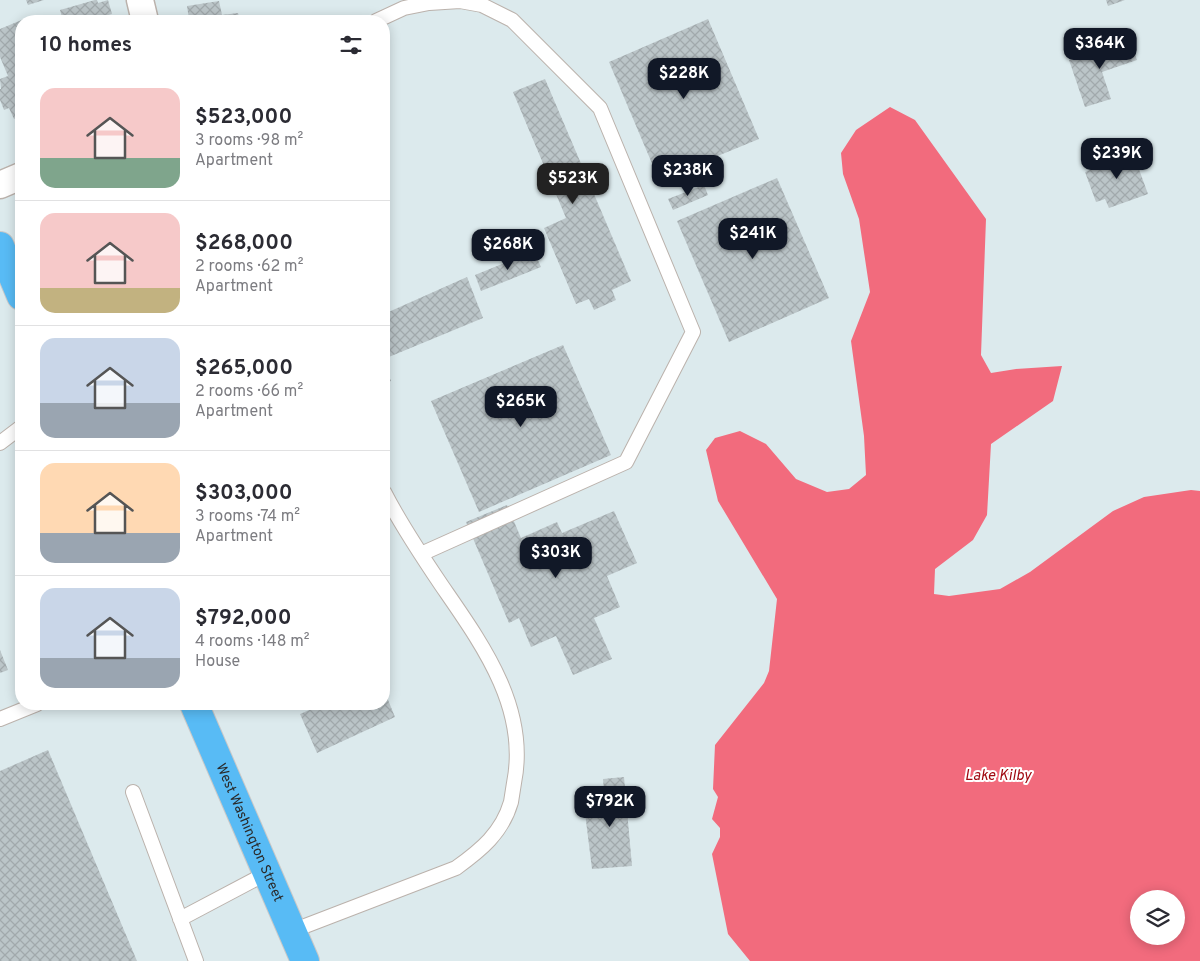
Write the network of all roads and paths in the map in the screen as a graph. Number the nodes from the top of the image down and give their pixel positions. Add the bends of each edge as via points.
1 (140, 0) edge
2 (144, 15) edge
3 (389, 15) edge
4 (15, 179) edge
5 (0, 185) edge
6 (0, 246) edge
7 (15, 282) edge
8 (15, 432) edge
9 (0, 443) edge
10 (390, 504) edge
11 (421, 554) junction
12 (22, 710) edge
13 (197, 710) edge
14 (0, 719) edge
15 (133, 792) dead end
16 (267, 873) junction
17 (180, 919) junction
18 (292, 931) junction
19 (196, 961) edge
20 (305, 961) edge

1 - 2 street
3 - 11 lane via 429,3 460,1 482,5 512,20 600,108 693,332 626,462
4 - 5 street
6 - 7 main road
8 - 9 lane
10 - 11 lane
11 - 18 lane via 480,641 504,690 517,742 511,802 490,840 456,868
12 - 14 lane
13 - 16 main road, West Washington Street
15 - 17 lane
16 - 17 lane
16 - 18 main road, West Washington Street
17 - 19 lane
18 - 20 main road, West Washington Street

